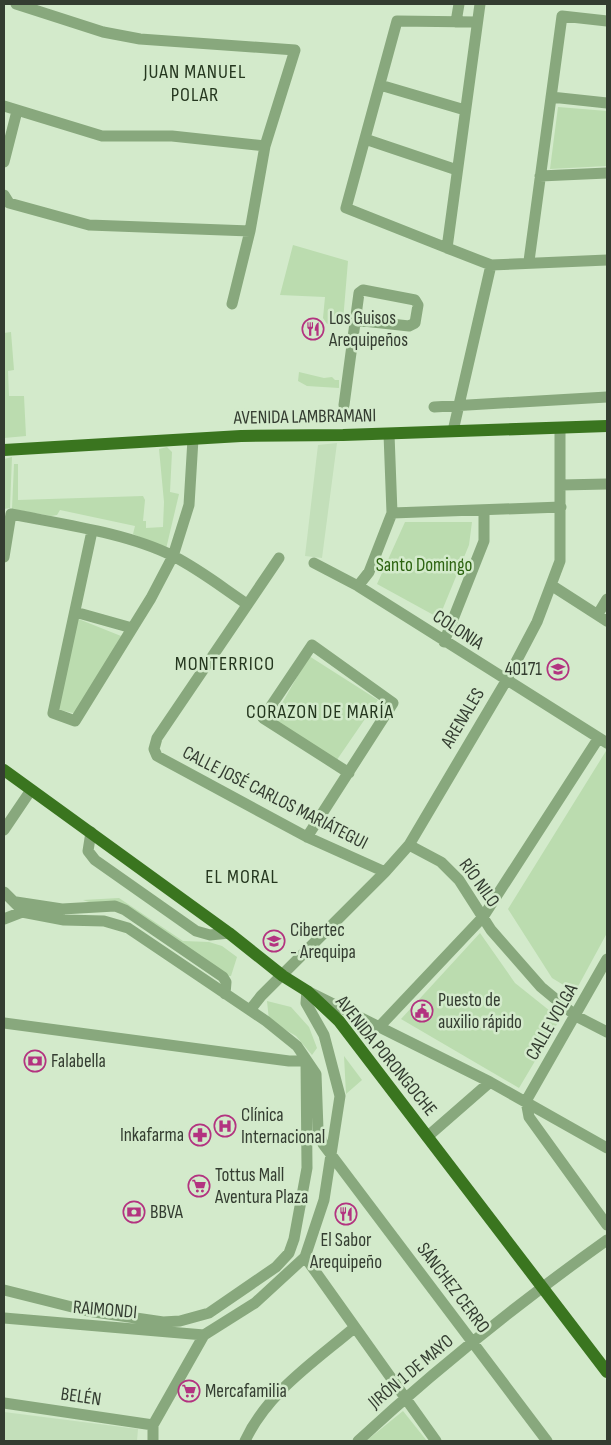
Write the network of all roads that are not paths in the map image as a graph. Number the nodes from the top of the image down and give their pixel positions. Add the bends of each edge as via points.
1 (16, 4) edge
2 (459, 4) edge
3 (480, 4) edge
4 (607, 21) edge
5 (456, 22) junction
6 (477, 22) junction
7 (380, 85) junction
8 (551, 97) junction
9 (607, 103) edge
10 (4, 106) edge
11 (465, 110) junction
12 (16, 111) junction
13 (365, 139) junction
14 (265, 146) junction
15 (4, 162) edge
16 (457, 170) junction
17 (607, 173) edge
18 (540, 176) junction
19 (4, 194) edge
20 (250, 231) junction
21 (447, 248) junction
22 (607, 260) edge
23 (529, 262) junction
24 (491, 265) junction
25 (232, 304) dead end
26 (354, 320) junction
27 (607, 397) edge
28 (344, 406) dead end
29 (458, 406) junction
30 (434, 407) dead end
31 (607, 426) edge
32 (560, 428) junction
33 (454, 432) junction
34 (389, 434) junction
35 (193, 439) junction
36 (4, 450) edge
37 (607, 484) edge
38 (561, 485) junction
39 (561, 508) junction
40 (484, 511) junction
41 (392, 513) junction
42 (92, 530) junction
43 (173, 556) junction
44 (4, 557) edge
45 (279, 558) dead end
46 (314, 563) dead end
47 (551, 585) junction
48 (358, 586) junction
49 (607, 599) edge
50 (247, 604) junction
51 (74, 612) junction
52 (603, 618) edge
53 (132, 628) junction
54 (444, 642) junction
55 (506, 681) junction
56 (603, 741) edge
57 (349, 773) junction
58 (5, 774) edge
59 (31, 790) junction
60 (4, 830) edge
61 (91, 832) junction
62 (307, 837) junction
63 (409, 845) junction
64 (386, 872) junction
65 (4, 892) edge
66 (19, 907) junction
67 (483, 917) junction
68 (4, 919) edge
69 (229, 933) junction
70 (607, 959) edge
71 (283, 976) junction
72 (307, 991) junction
73 (250, 1010) junction
74 (576, 1016) junction
75 (4, 1023) edge
76 (380, 1026) junction
77 (607, 1032) edge
78 (306, 1061) junction
79 (490, 1082) junction
80 (526, 1101) junction
81 (427, 1137) junction
82 (607, 1148) edge
83 (331, 1155) junction
84 (607, 1225) edge
85 (607, 1240) edge
86 (305, 1257) junction
87 (542, 1287) junction
88 (4, 1290) edge
89 (4, 1318) edge
90 (354, 1328) junction
91 (204, 1336) junction
92 (472, 1343) junction
93 (607, 1372) edge
94 (404, 1398) junction
95 (4, 1404) edge
96 (153, 1425) junction
97 (153, 1441) edge
98 (245, 1441) edge
99 (358, 1441) edge
100 (436, 1441) edge
101 (547, 1441) edge

1 - 14 street via 104,32 140,38 295,50
2 - 5 street
3 - 6 street
4 - 8 street via 562,16
5 - 6 street
5 - 7 street via 397,21
6 - 11 street
7 - 11 street
7 - 13 street
8 - 9 street
8 - 18 street
10 - 12 street
11 - 16 street
12 - 14 street via 102,136 172,136
12 - 15 street
13 - 16 street
13 - 21 street via 346,208
14 - 20 street
16 - 21 street
17 - 18 street
18 - 23 street
19 - 20 street via 9,203 89,225
20 - 25 street
21 - 24 street
22 - 23 street
23 - 24 street
24 - 29 street
26 - 26 street via 359,293 363,290 415,300 418,304 415,323 409,326
26 - 28 street
27 - 29 street
29 - 30 street
29 - 33 street
31 - 32 main road, AVENIDA LAMBRAMANI
32 - 33 main road, AVENIDA LAMBRAMANI
32 - 38 street, ARENALES
33 - 34 main road, AVENIDA LAMBRAMANI
34 - 35 main road, AVENIDA LAMBRAMANI
34 - 41 street
35 - 36 main road, AVENIDA LAMBRAMANI
35 - 43 street via 189,505
37 - 38 street
38 - 39 street, ARENALES
39 - 40 street
39 - 47 street, ARENALES via 560,561
40 - 41 street
40 - 54 street via 484,541
41 - 48 street via 369,572
42 - 43 street
42 - 44 street via 11,514
42 - 51 street
43 - 50 street
43 - 53 street
45 - 50 street
46 - 48 street, COLONIA
47 - 52 street
47 - 55 street, ARENALES via 537,622
48 - 54 street, COLONIA
49 - 52 street
50 - 62 street, CALLE JOSÉ CARLOS MARIÁTEGUI via 157,738 154,748 157,756
51 - 53 street
51 - 53 street via 53,713 75,721
54 - 55 street, COLONIA
55 - 56 street, COLONIA
55 - 63 street, ARENALES
56 - 67 street
57 - 57 street via 263,718 312,645 393,703
57 - 62 street
58 - 59 main road, AVENIDA PORONGOCHE
59 - 60 street
59 - 61 main road, AVENIDA PORONGOCHE
61 - 69 main road, AVENIDA PORONGOCHE
61 - 69 street via 88,851 95,860 196,931 210,935
62 - 64 street, CALLE JOSÉ CARLOS MARIÁTEGUI
63 - 64 street, ARENALES
63 - 67 street, RÍO NILO via 441,862 460,880
64 - 71 street, ARENALES
65 - 66 street
66 - 68 street
66 - 73 street, SÁNCHEZ CERRO via 64,920 117,923
67 - 74 street, RÍO NILO via 541,987
67 - 76 street
69 - 71 main road, AVENIDA PORONGOCHE
70 - 74 street, CALLE VOLGA
71 - 72 main road, AVENIDA PORONGOCHE
71 - 73 street, ARENALES
72 - 76 street
72 - 81 main road, AVENIDA PORONGOCHE via 339,1021
72 - 83 street via 308,1007 324,1036 338,1083 339,1108
73 - 78 street, SÁNCHEZ CERRO via 291,1041
74 - 77 street, RÍO NILO
74 - 80 street, CALLE VOLGA
75 - 78 street
76 - 79 street
78 - 83 street, SÁNCHEZ CERRO via 317,1078 318,1130
78 - 88 street via 307,1168 289,1253 276,1267 221,1306 194,1318 163,1322 88,1312
79 - 80 street
79 - 81 street
80 - 82 street
80 - 84 street via 529,1117
81 - 87 main road, AVENIDA PORONGOCHE
83 - 86 street via 324,1200
83 - 92 street, SÁNCHEZ CERRO
85 - 87 street, JIRÓN 1 DE MAYO
86 - 90 street
86 - 91 street via 255,1303
87 - 92 street, JIRÓN 1 DE MAYO
87 - 93 main road, AVENIDA PORONGOCHE
89 - 91 street, RAIMONDI
90 - 94 street
90 - 98 street via 270,1400
91 - 96 street
92 - 94 street, JIRÓN 1 DE MAYO
92 - 101 street, SÁNCHEZ CERRO
94 - 99 street, JIRÓN 1 DE MAYO
94 - 100 street
95 - 96 street, BELÉN
96 - 97 street

